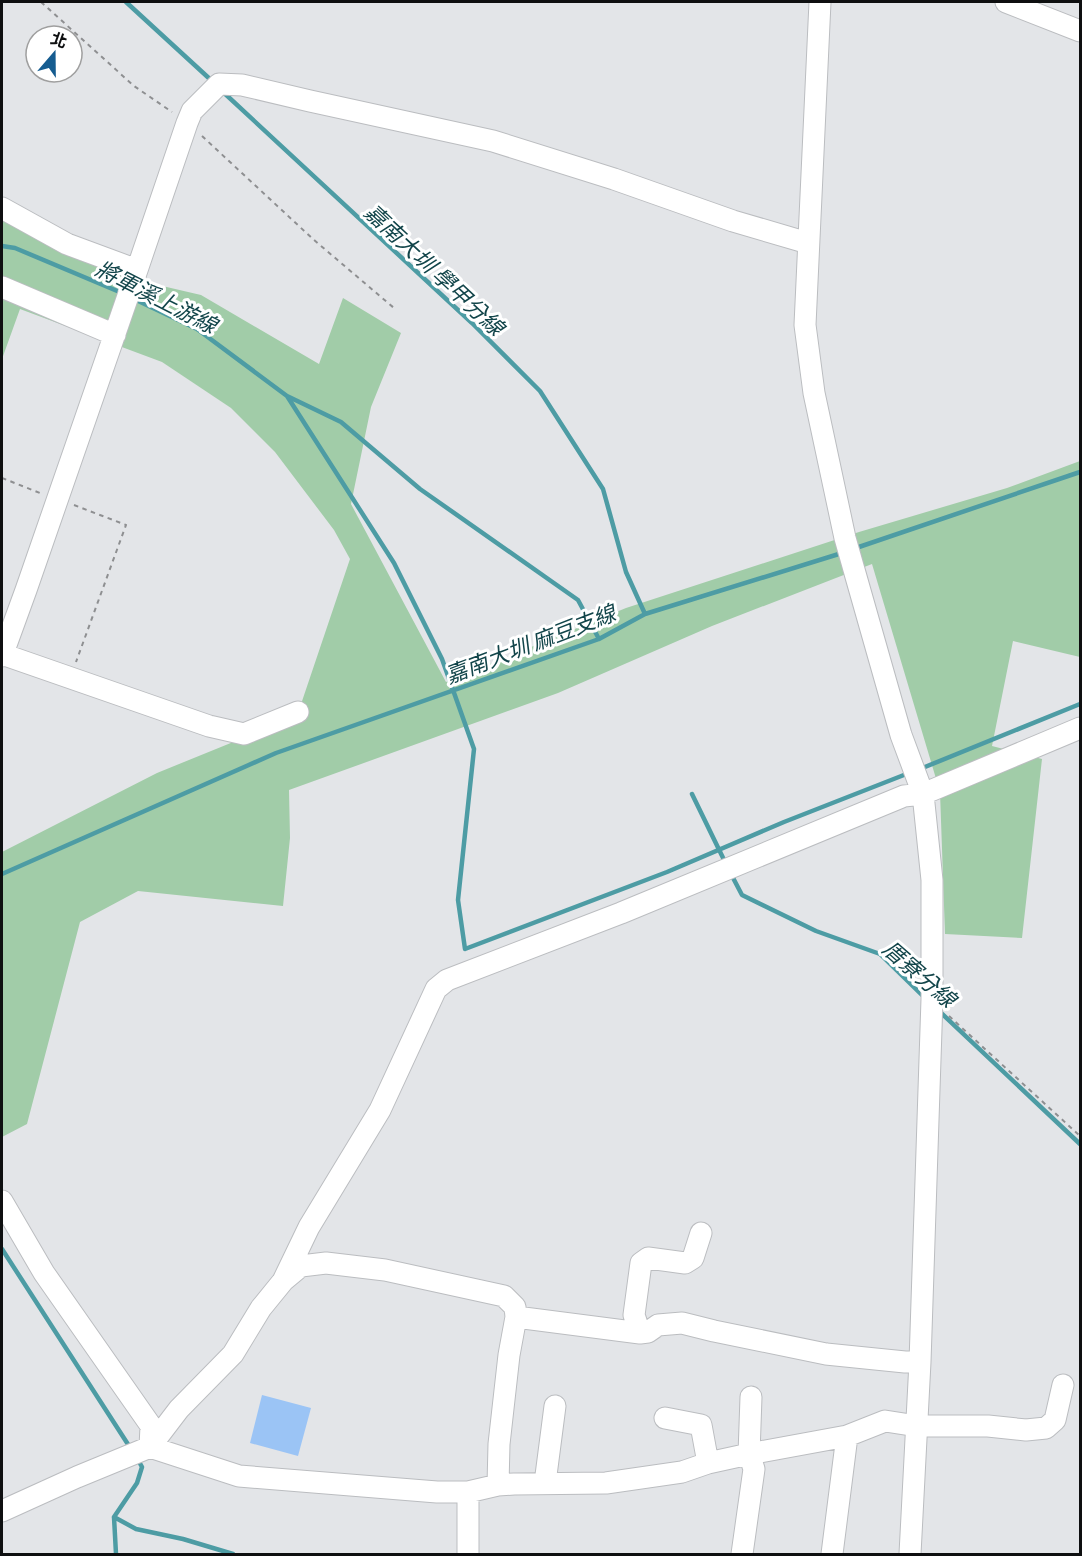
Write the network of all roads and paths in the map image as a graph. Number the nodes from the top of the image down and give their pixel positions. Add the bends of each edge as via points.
1 (41, 2) edge
2 (819, 2) edge
3 (1006, 2) edge
4 (1080, 31) edge
5 (190, 117) junction
6 (2, 208) edge
7 (808, 243) junction
8 (137, 270) junction
9 (2, 287) edge
10 (394, 308) dead end
11 (115, 335) junction
12 (2, 478) edge
13 (57, 499) junction
14 (2, 655) edge
15 (70, 678) junction
16 (298, 712) dead end
17 (1080, 728) edge
18 (923, 794) junction
19 (932, 999) junction
20 (1080, 1136) edge
21 (2, 1201) edge
22 (701, 1233) dead end
23 (283, 1281) junction
24 (516, 1317) junction
25 (640, 1333) junction
26 (920, 1362) junction
27 (1063, 1385) dead end
28 (751, 1397) dead end
29 (555, 1406) dead end
30 (665, 1418) dead end
31 (917, 1426) junction
32 (847, 1436) junction
33 (150, 1448) junction
34 (749, 1454) junction
35 (708, 1463) junction
36 (545, 1483) junction
37 (498, 1485) junction
38 (468, 1492) junction
39 (2, 1511) edge
40 (468, 1554) edge
41 (742, 1554) edge
42 (832, 1554) edge
43 (910, 1554) edge

1 - 5 path via 134,86
2 - 7 lane
3 - 4 lane
5 - 7 lane via 219,84 242,85 493,141
5 - 8 lane
5 - 10 path via 314,240
6 - 8 lane via 67,244
7 - 18 lane via 805,325 814,393 845,538 901,735
8 - 11 lane
9 - 11 lane
11 - 13 lane
12 - 13 path
13 - 14 lane
13 - 15 path via 126,525
14 - 15 lane
15 - 16 lane via 209,726 244,734
17 - 18 lane
18 - 19 lane via 932,880
18 - 23 lane via 904,796 447,980 436,989 380,1110 309,1227
19 - 20 path
19 - 26 lane
21 - 33 lane via 44,1274 152,1426
22 - 25 lane via 693,1258 685,1263 648,1258 640,1263 634,1315
23 - 24 lane via 301,1266 326,1263 385,1270 504,1296 515,1307
23 - 33 lane via 232,1354 179,1409
24 - 25 lane
24 - 37 lane via 499,1444
25 - 26 lane via 658,1325 682,1323 826,1354
26 - 31 lane
27 - 31 lane via 1055,1420 1046,1428
28 - 34 lane
29 - 36 lane
30 - 35 lane via 701,1425
31 - 32 lane via 885,1421
31 - 43 lane
32 - 34 lane
32 - 42 lane
33 - 38 lane via 239,1476
33 - 39 lane
34 - 35 lane
34 - 41 lane via 754,1469
35 - 36 lane via 682,1472 606,1483
36 - 37 lane
37 - 38 lane
38 - 40 lane

